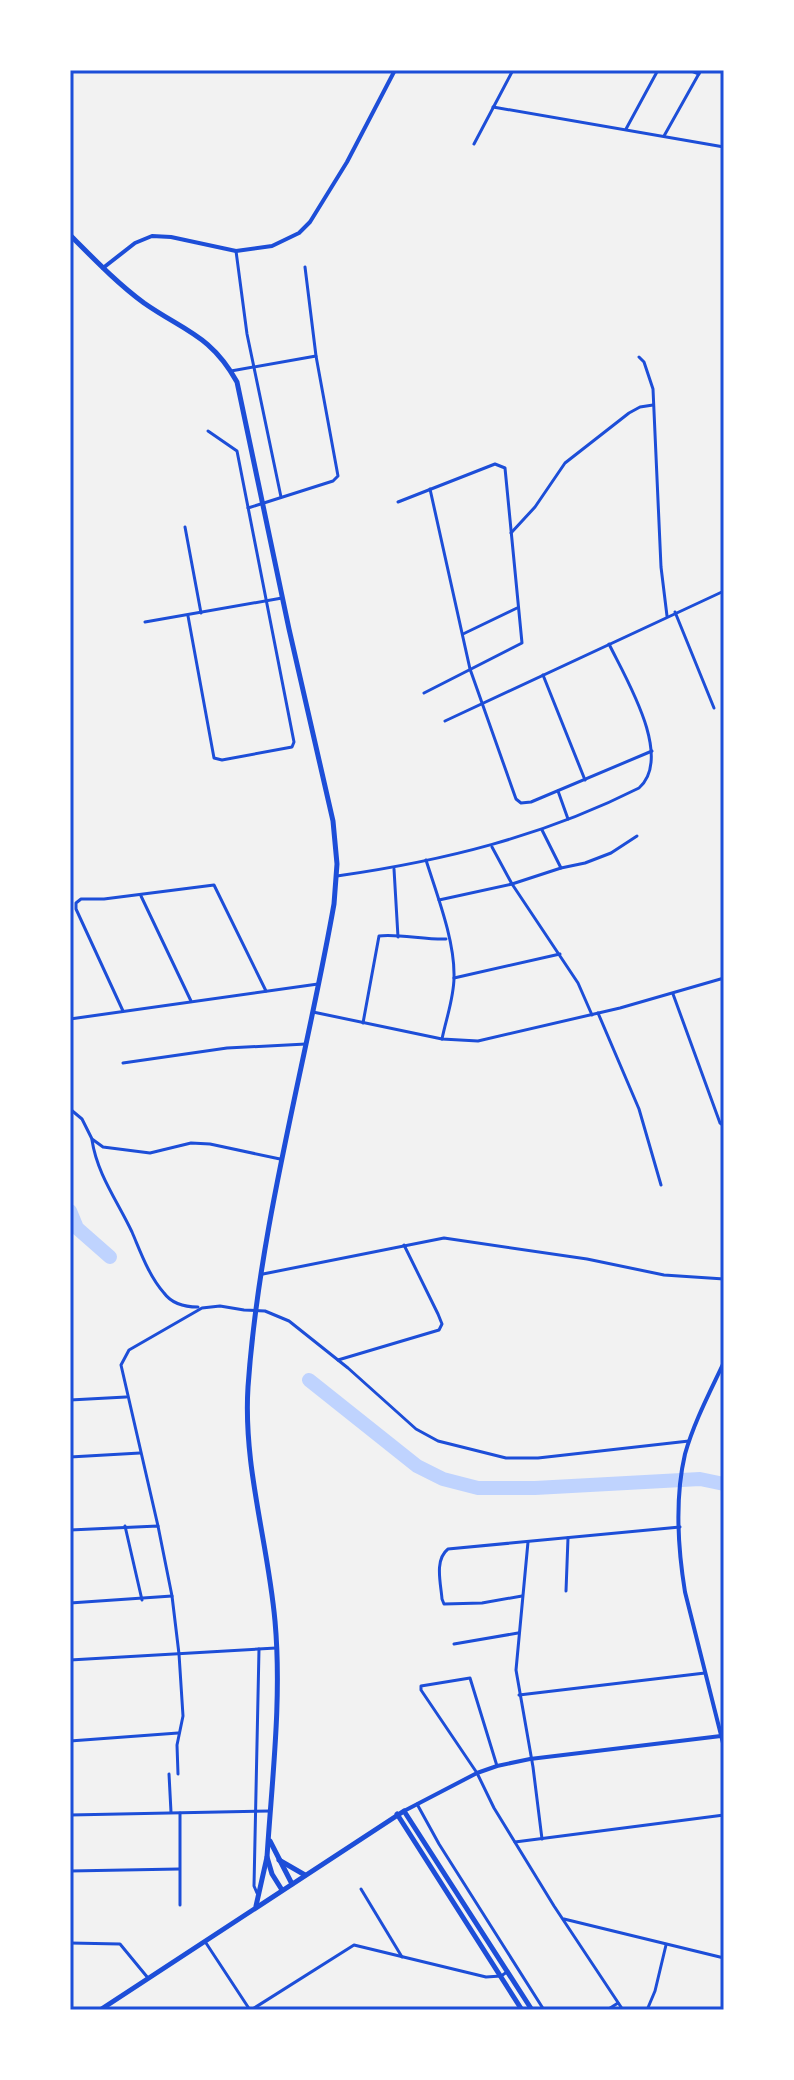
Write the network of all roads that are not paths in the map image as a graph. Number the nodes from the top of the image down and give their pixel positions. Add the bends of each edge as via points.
1 (395, 70) edge
2 (513, 70) edge
3 (658, 70) edge
4 (689, 70) edge
5 (700, 72) edge
6 (493, 107) junction
7 (626, 129) junction
8 (664, 136) junction
9 (474, 144) dead end
10 (724, 147) edge
11 (70, 235) edge
12 (236, 251) junction
13 (305, 267) dead end
14 (103, 268) junction
15 (316, 356) junction
16 (639, 357) dead end
17 (256, 367) junction
18 (231, 371) junction
19 (655, 405) junction
20 (208, 431) dead end
21 (430, 489) junction
22 (281, 497) junction
23 (398, 502) dead end
24 (264, 504) junction
25 (248, 508) junction
26 (185, 527) dead end
27 (511, 533) junction
28 (724, 591) edge
29 (282, 598) junction
30 (265, 601) junction
31 (518, 607) junction
32 (675, 612) junction
33 (201, 613) junction
34 (188, 616) junction
35 (667, 616) junction
36 (145, 622) dead end
37 (463, 634) junction
38 (609, 644) junction
39 (470, 669) junction
40 (543, 675) junction
41 (424, 693) dead end
42 (481, 704) junction
43 (714, 708) dead end
44 (445, 721) dead end
45 (652, 751) junction
46 (585, 780) junction
47 (558, 791) junction
48 (568, 819) junction
49 (542, 830) junction
50 (637, 836) dead end
51 (491, 846) junction
52 (426, 860) junction
53 (394, 867) junction
54 (561, 868) junction
55 (337, 876) junction
56 (512, 884) junction
57 (141, 895) junction
58 (439, 900) junction
59 (398, 937) junction
60 (448, 938) junction
61 (560, 954) junction
62 (454, 978) junction
63 (724, 978) edge
64 (318, 984) junction
65 (266, 991) junction
66 (673, 994) junction
67 (191, 1001) junction
68 (123, 1011) junction
69 (313, 1012) junction
70 (598, 1013) junction
71 (592, 1015) junction
72 (70, 1019) edge
73 (363, 1023) junction
74 (442, 1039) junction
75 (307, 1044) junction
76 (123, 1063) dead end
77 (70, 1109) edge
78 (724, 1126) edge
79 (92, 1139) junction
80 (284, 1159) junction
81 (661, 1185) dead end
82 (404, 1245) junction
83 (262, 1275) junction
84 (724, 1279) edge
85 (202, 1308) junction
86 (257, 1311) junction
87 (338, 1360) junction
88 (724, 1362) edge
89 (127, 1397) junction
90 (70, 1400) edge
91 (689, 1441) junction
92 (140, 1453) junction
93 (70, 1457) edge
94 (125, 1526) junction
95 (158, 1526) junction
96 (680, 1527) junction
97 (70, 1530) edge
98 (568, 1538) junction
99 (528, 1542) junction
100 (566, 1591) dead end
101 (172, 1596) junction
102 (522, 1596) junction
103 (142, 1600) junction
104 (70, 1603) edge
105 (518, 1633) junction
106 (454, 1644) dead end
107 (276, 1648) junction
108 (259, 1649) junction
109 (179, 1654) junction
110 (70, 1660) edge
111 (705, 1673) junction
112 (519, 1695) junction
113 (179, 1733) junction
114 (721, 1736) junction
115 (70, 1741) edge
116 (724, 1747) edge
117 (530, 1759) junction
118 (497, 1766) junction
119 (477, 1773) junction
120 (169, 1774) dead end
121 (178, 1774) dead end
122 (417, 1804) junction
123 (270, 1811) junction
124 (404, 1811) junction
125 (171, 1812) junction
126 (180, 1812) junction
127 (256, 1812) junction
128 (397, 1814) junction
129 (70, 1815) edge
130 (724, 1815) edge
131 (268, 1837) junction
132 (542, 1839) junction
133 (515, 1842) junction
134 (439, 1844) junction
135 (429, 1850) junction
136 (267, 1857) junction
137 (279, 1860) junction
138 (179, 1869) junction
139 (70, 1871) edge
140 (305, 1875) junction
141 (292, 1884) junction
142 (361, 1889) dead end
143 (282, 1890) junction
144 (260, 1895) junction
145 (180, 1905) dead end
146 (256, 1907) junction
147 (564, 1919) junction
148 (205, 1940) junction
149 (70, 1943) edge
150 (666, 1945) junction
151 (402, 1957) junction
152 (724, 1958) edge
153 (507, 1972) junction
154 (501, 1976) junction
155 (148, 1978) junction
156 (618, 2003) junction
157 (100, 2010) edge
158 (251, 2010) edge
159 (522, 2010) edge
160 (532, 2010) edge
161 (544, 2010) edge
162 (607, 2010) edge
163 (623, 2010) edge
164 (647, 2010) edge

1 - 12 street via 310,222 272,246
2 - 6 street
3 - 7 street
4 - 5 street
5 - 8 street
6 - 7 street
6 - 9 street
7 - 8 street
8 - 10 street
11 - 14 main road
12 - 14 street via 152,236
12 - 17 street
13 - 15 street
14 - 18 main road via 144,303 200,336
15 - 17 street
15 - 22 street via 338,476
16 - 19 street via 650,376
17 - 18 street
17 - 22 street
18 - 24 main road via 241,393
19 - 27 street via 629,413 565,463
19 - 35 street
20 - 25 street via 236,449
21 - 23 street
21 - 27 street via 502,465
21 - 37 street
22 - 24 street
24 - 25 street
24 - 29 main road
25 - 30 street
26 - 33 street
27 - 31 street
28 - 32 street
29 - 30 street
29 - 55 main road via 333,821
30 - 33 street
30 - 34 street via 294,742 290,748 214,758
31 - 37 street
31 - 39 street via 521,645
32 - 35 street
32 - 43 street
33 - 34 street
34 - 36 street
35 - 38 street
37 - 39 street
38 - 40 street
38 - 45 street via 643,716
39 - 41 street
39 - 42 street
40 - 42 street
40 - 46 street
42 - 44 street
42 - 47 street via 516,799 527,803
45 - 46 street
45 - 48 street via 649,773 639,788
46 - 47 street
47 - 48 street
48 - 49 street
49 - 51 street
49 - 54 street
50 - 54 street via 611,853
51 - 52 street
51 - 56 street
52 - 53 street
52 - 58 street
53 - 55 street
53 - 59 street
54 - 56 street
55 - 64 main road
56 - 58 street
56 - 61 street
57 - 65 street via 216,886
57 - 67 street
57 - 68 street via 81,899 75,906
58 - 60 street
59 - 60 street
59 - 73 street via 382,935 377,940
60 - 62 street
61 - 62 street
61 - 71 street
62 - 74 street
63 - 66 street
64 - 65 street
64 - 69 main road
65 - 67 street
66 - 70 street
66 - 78 street
67 - 68 street
68 - 72 street
69 - 73 street
69 - 75 main road
70 - 71 street
70 - 81 street via 639,1109
71 - 74 street via 478,1041
73 - 74 street
75 - 76 street via 227,1048
75 - 80 main road
77 - 79 street
79 - 80 street via 117,1150 150,1153 210,1144
79 - 85 street via 102,1173 164,1293 181,1305
80 - 83 main road
82 - 83 street
82 - 84 street via 450,1239 664,1275
82 - 87 street via 438,1314 439,1330
83 - 86 main road
85 - 86 street
85 - 89 street via 129,1350 121,1365
86 - 87 street via 280,1316
86 - 107 main road via 248,1446
87 - 91 street via 416,1429 479,1453 538,1458
88 - 91 street
89 - 90 street
89 - 92 street
91 - 96 street
92 - 93 street
92 - 95 street
94 - 95 street
94 - 97 street
94 - 103 street
95 - 101 street
96 - 98 street
96 - 111 street via 683,1579
98 - 99 street
98 - 100 street
99 - 102 street
99 - 102 street via 448,1549 440,1559 444,1604
101 - 103 street
101 - 109 street
102 - 105 street
103 - 104 street
105 - 106 street
105 - 112 street
107 - 108 street
107 - 123 main road
108 - 109 street
108 - 127 street
109 - 110 street
109 - 113 street
111 - 112 street
111 - 114 street
112 - 117 street
113 - 115 street
113 - 121 street
114 - 116 street
114 - 117 street
117 - 118 street
117 - 132 street
118 - 119 street
118 - 119 street via 470,1678 424,1684 421,1690
119 - 122 street
119 - 133 street
120 - 125 street
122 - 124 street
122 - 134 street
123 - 127 street
123 - 131 main road
124 - 128 main road
124 - 135 main road
125 - 126 street
125 - 129 street
126 - 127 street
126 - 138 street
127 - 144 street via 254,1886
128 - 140 main road
128 - 154 main road
130 - 132 street
131 - 136 main road
131 - 137 main road
132 - 133 street
133 - 147 street
134 - 135 street
134 - 161 street
135 - 153 main road
136 - 143 main road
136 - 144 main road
137 - 140 main road
137 - 141 main road
138 - 139 street
138 - 145 street
140 - 141 main road
141 - 143 main road
142 - 151 street
143 - 146 main road
144 - 146 main road
146 - 148 main road
147 - 150 street
147 - 156 street
148 - 155 main road
148 - 158 street
149 - 155 street via 120,1944
150 - 152 street
150 - 164 street
151 - 154 street
151 - 158 street via 350,1946
153 - 154 street
153 - 160 main road
154 - 159 main road
155 - 157 main road
156 - 162 street
156 - 163 street

